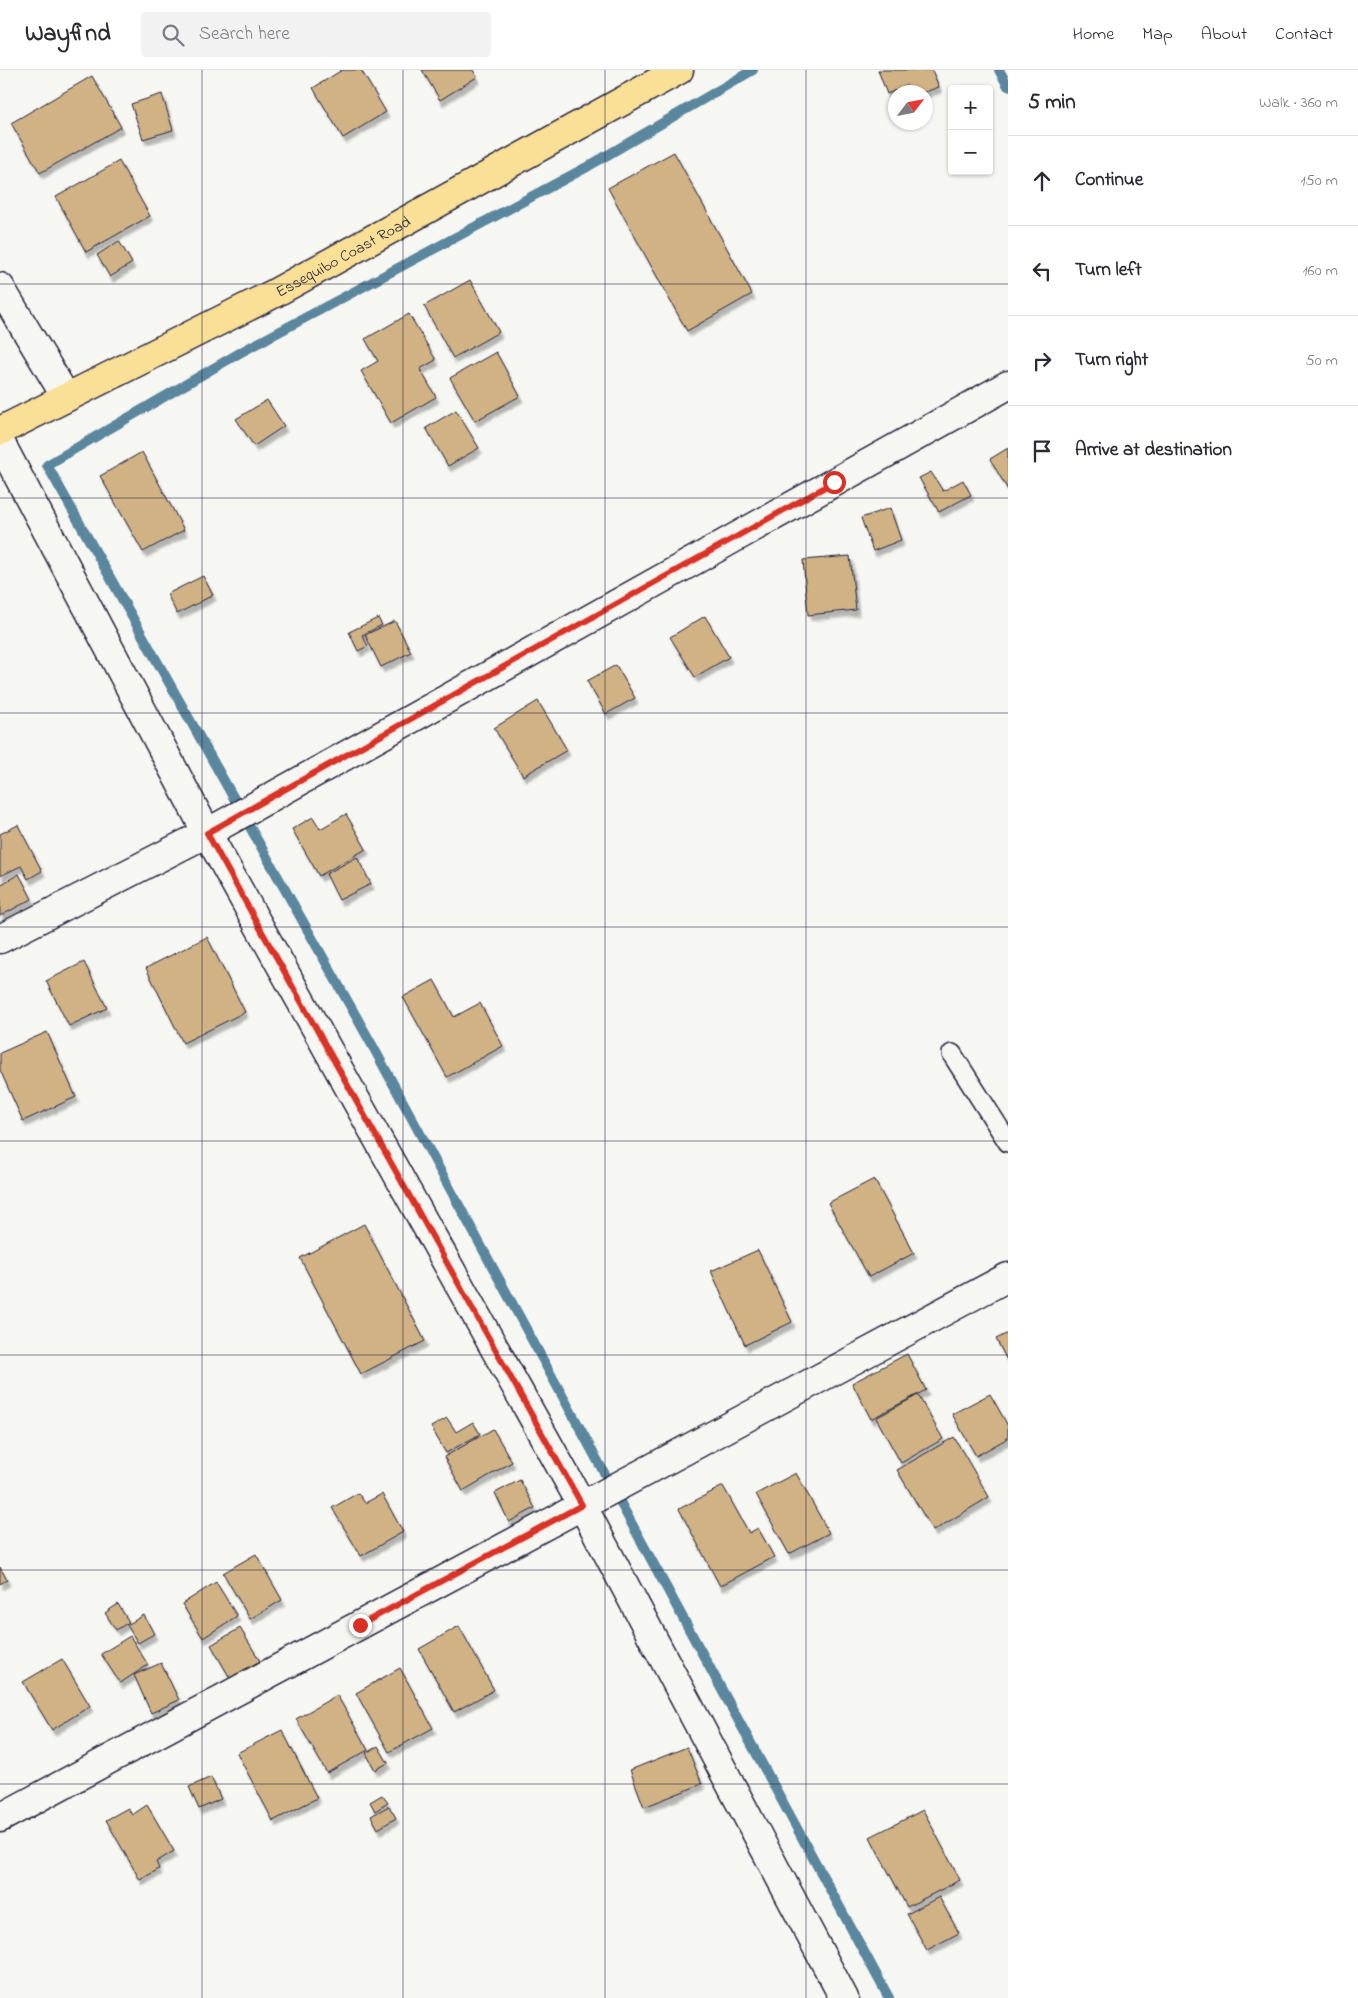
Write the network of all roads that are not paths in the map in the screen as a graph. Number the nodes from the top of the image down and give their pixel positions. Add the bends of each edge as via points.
1 (679, 70) edge
2 (0, 287) edge
3 (1008, 386) edge
4 (66, 397) junction
5 (0, 431) edge
6 (0, 442) edge
7 (207, 833) junction
8 (0, 939) edge
9 (952, 1054) dead end
10 (1008, 1142) edge
11 (1008, 1277) edge
12 (582, 1505) junction
13 (0, 1818) edge
14 (844, 1998) edge

1 - 4 main road, Essequibo Coast Road via 275,293
2 - 4 street
3 - 7 street
4 - 5 main road, Essequibo Coast Road
6 - 7 street
7 - 8 street
7 - 12 street
9 - 10 lane
11 - 12 street
12 - 13 street
12 - 14 street

